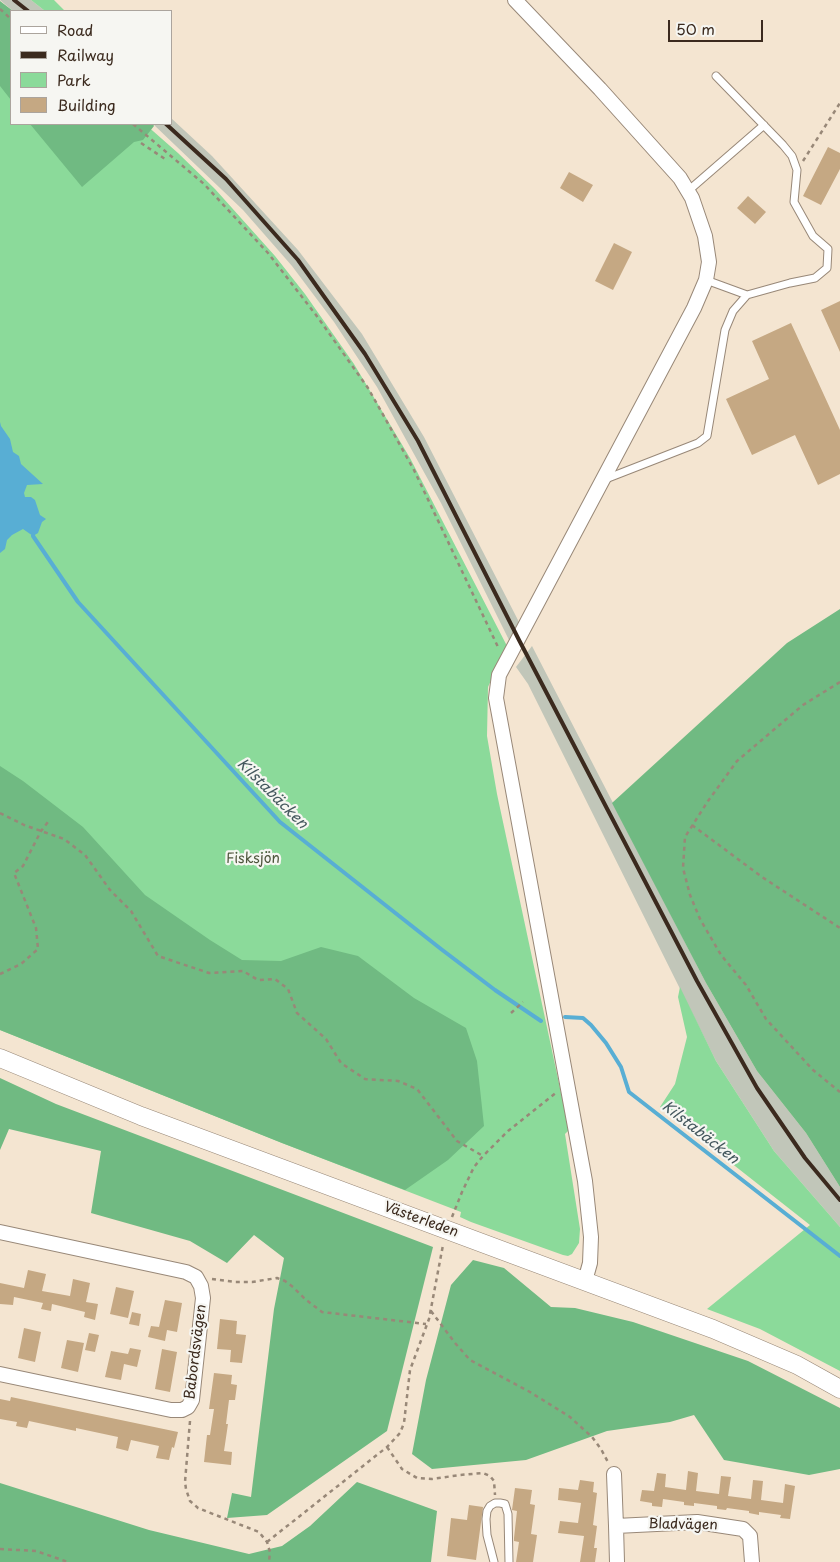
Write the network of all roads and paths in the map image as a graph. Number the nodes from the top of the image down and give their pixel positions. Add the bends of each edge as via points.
1 (516, 0) edge
2 (0, 9) edge
3 (10, 17) edge
4 (716, 76) dead end
5 (840, 103) edge
6 (133, 125) edge
7 (764, 125) junction
8 (141, 143) dead end
9 (165, 159) dead end
10 (797, 170) junction
11 (688, 191) junction
12 (706, 280) junction
13 (747, 295) junction
14 (603, 480) junction
15 (500, 650) dead end
16 (840, 682) edge
17 (0, 814) edge
18 (48, 822) dead end
19 (692, 825) junction
20 (41, 831) junction
21 (840, 928) edge
22 (0, 974) edge
23 (523, 1002) dead end
24 (511, 1013) dead end
25 (0, 1058) edge
26 (568, 1084) junction
27 (840, 1092) edge
28 (483, 1156) junction
29 (451, 1219) dead end
30 (0, 1232) edge
31 (444, 1242) dead end
32 (196, 1277) junction
33 (585, 1281) junction
34 (431, 1311) junction
35 (426, 1324) junction
36 (0, 1374) edge
37 (840, 1389) edge
38 (188, 1407) junction
39 (387, 1447) junction
40 (614, 1474) joint
41 (495, 1503) junction
42 (616, 1526) junction
43 (267, 1542) junction
44 (0, 1549) edge
45 (68, 1562) edge
46 (269, 1562) edge
47 (494, 1562) edge
48 (509, 1562) edge
49 (617, 1562) edge
50 (752, 1562) edge

1 - 11 street via 600,89
2 - 3 path
4 - 7 lane
5 - 10 path
6 - 15 path via 204,184 268,253 368,388 414,470
7 - 10 lane via 792,156
7 - 11 lane
8 - 9 path
10 - 13 lane via 794,202 813,236 828,249 827,268 815,278
11 - 12 street via 705,236 709,262
12 - 13 lane
12 - 14 street
13 - 14 lane via 733,310 725,330 707,436 698,443
14 - 26 street via 500,675 496,698
16 - 19 path via 802,705 737,761
17 - 20 path
18 - 20 path
19 - 21 path via 762,877
19 - 27 path via 685,838 683,868 700,919 766,1019 813,1070
20 - 22 path via 23,866 14,874 36,928 38,949 21,964
20 - 28 path via 64,839 85,855 110,890 131,911 158,956 208,973 243,971 258,980 275,979 288,990 297,1013 326,1039 341,1062 365,1080 398,1081 417,1089 457,1142
23 - 24 path
25 - 33 street, Västerleden via 141,1116
26 - 28 path via 533,1110
26 - 33 street via 591,1237 590,1263
28 - 29 path via 474,1167
30 - 32 street via 186,1272
31 - 34 path
32 - 35 path via 235,1282 277,1278 322,1312
32 - 38 street, Babordsvägen via 203,1298 192,1400
33 - 37 street, Västerleden via 747,1343
34 - 35 path
34 - 40 path via 470,1360 554,1406 584,1429 602,1449
35 - 39 path via 410,1370 404,1423
36 - 38 street, Babordsvägen via 171,1410
38 - 43 path via 190,1431 185,1482 190,1501 198,1508 259,1532
39 - 41 path via 402,1469 417,1478 483,1473 490,1476 494,1481
39 - 43 path
40 - 42 street
41 - 47 lane via 487,1510 486,1519
41 - 48 lane via 505,1504 507,1509
42 - 49 street
42 - 50 street, Bladvägen via 697,1522 743,1529 750,1536
43 - 46 path
44 - 45 path via 36,1551

